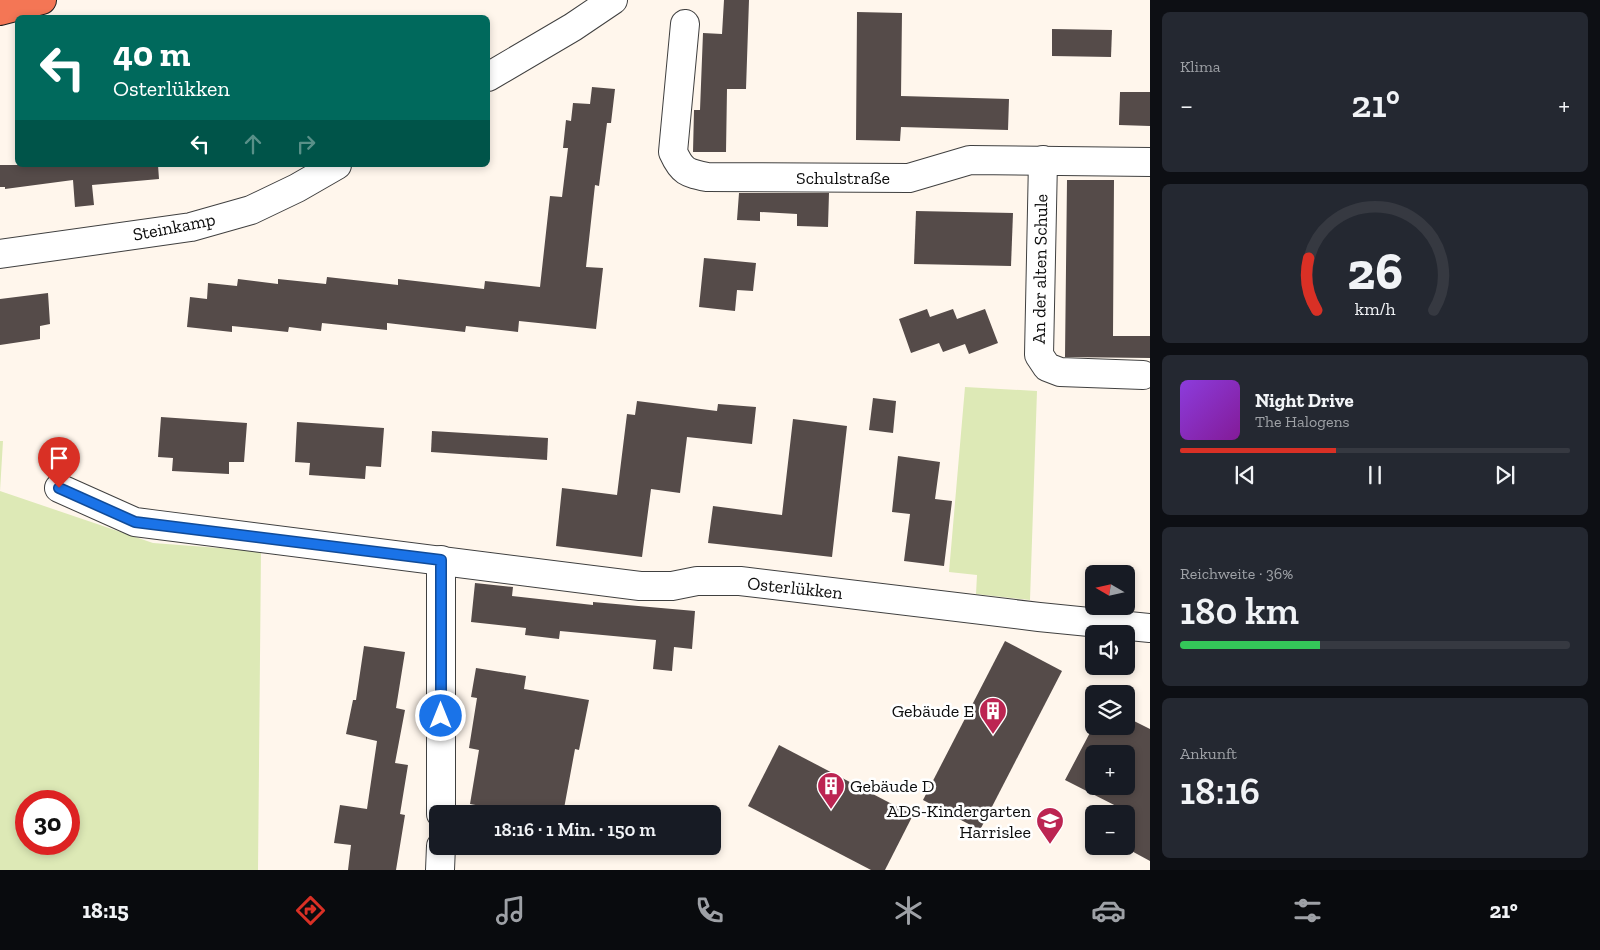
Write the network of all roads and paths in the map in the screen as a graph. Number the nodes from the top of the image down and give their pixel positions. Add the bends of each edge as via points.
1 (42, 0) edge
2 (613, 0) edge
3 (0, 11) edge
4 (685, 24) dead end
5 (490, 76) edge
6 (1043, 160) junction
7 (1150, 162) edge
8 (334, 167) edge
9 (0, 254) edge
10 (1143, 376) dead end
11 (59, 488) dead end
12 (441, 560) junction
13 (1150, 628) edge
14 (441, 805) edge
15 (440, 855) edge
16 (440, 870) edge

1 - 3 highway
2 - 5 street
4 - 6 street, Schulstraße via 673,152 680,166 689,173 707,177 909,178 970,160
6 - 7 street, Schulstraße
6 - 10 street, An der alten Schule via 1039,355 1047,367 1060,372
8 - 9 street, Steinkamp via 251,210 191,227
11 - 12 street, Osterlükken via 135,522
12 - 13 street, Osterlükken via 640,586 740,581
12 - 14 street
15 - 16 street

